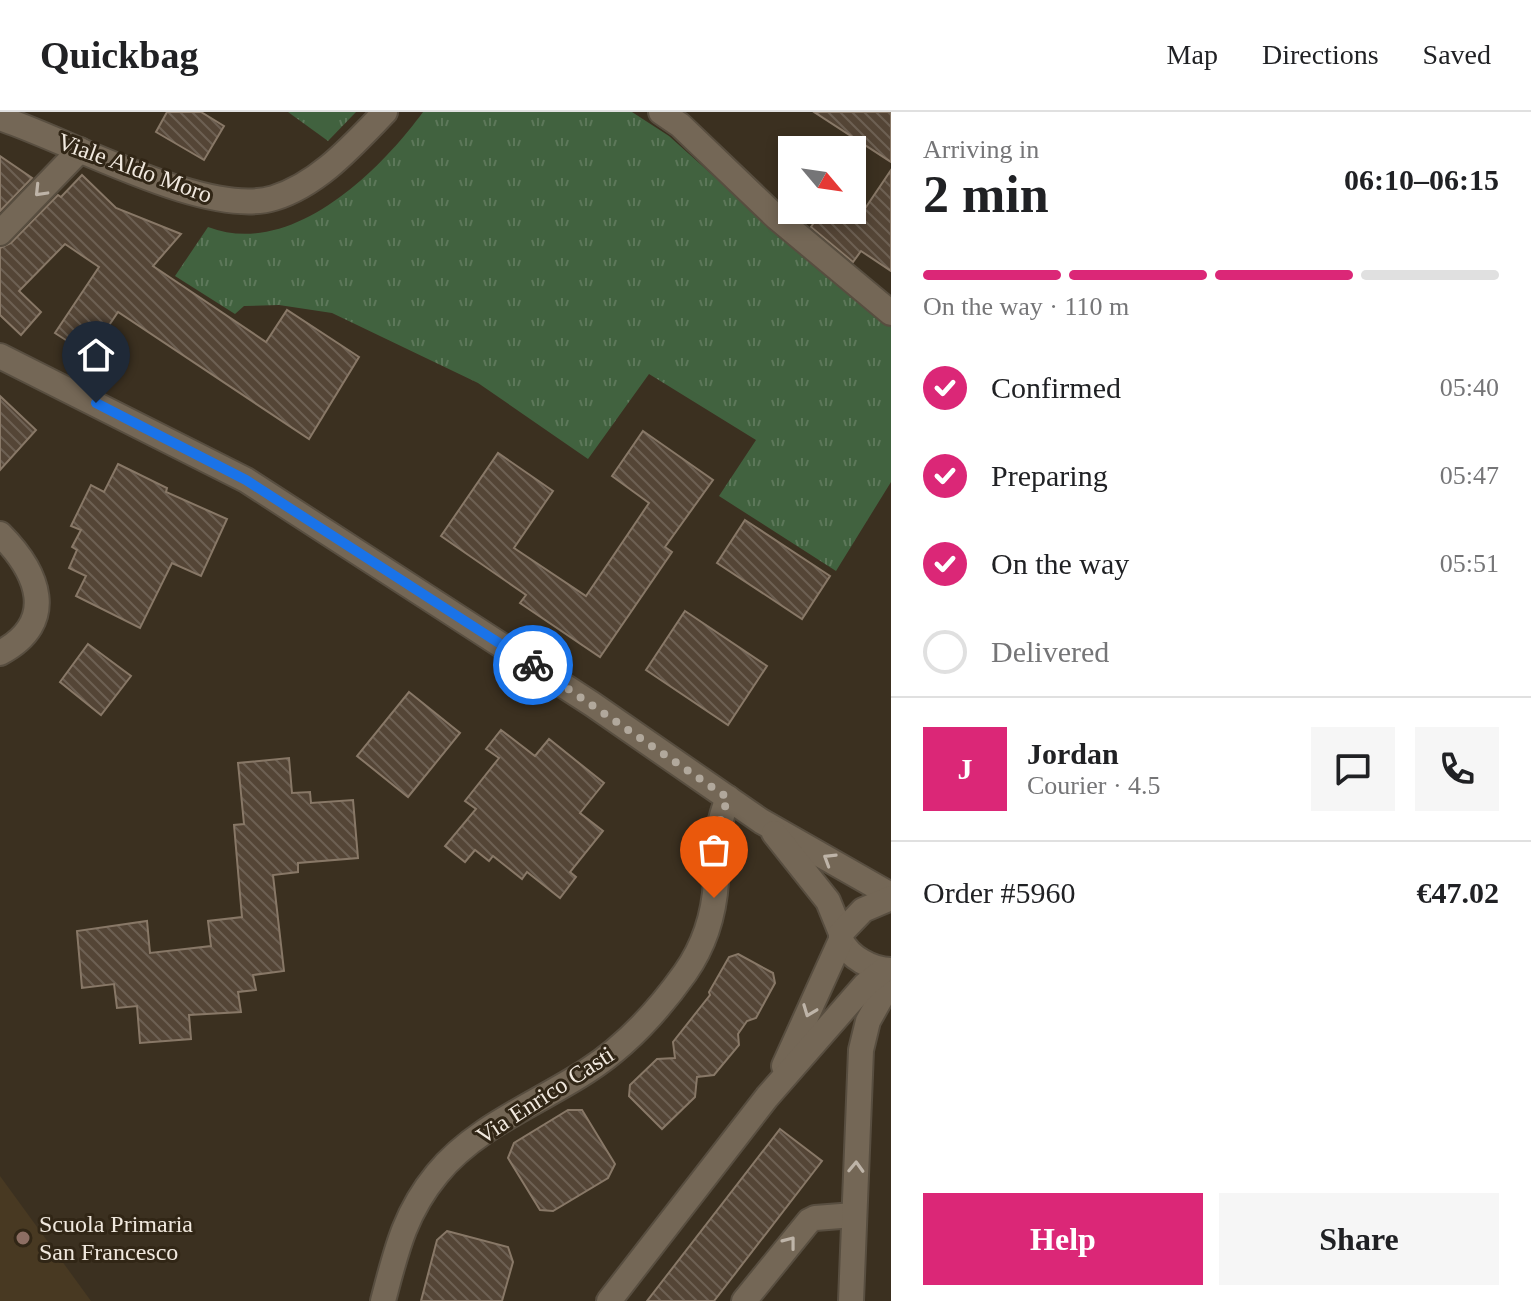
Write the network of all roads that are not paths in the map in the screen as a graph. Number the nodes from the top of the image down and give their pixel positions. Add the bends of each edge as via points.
1 (385, 112) edge
2 (661, 112) edge
3 (0, 118) edge
4 (80, 150) junction
5 (0, 233) edge
6 (891, 313) edge
7 (0, 356) edge
8 (0, 534) edge
9 (0, 653) edge
10 (728, 798) junction
11 (767, 824) junction
12 (891, 896) edge
13 (841, 936) junction
14 (889, 973) edge
15 (767, 1097) junction
16 (854, 1215) junction
17 (383, 1301) edge
18 (609, 1301) edge
19 (744, 1301) edge
20 (851, 1301) edge

1 - 4 street, Viale Aldo Moro via 316,176 258,202 203,196
2 - 6 street
3 - 4 street, Viale Aldo Moro
4 -> 5 street
7 - 10 street via 273,496
8 - 9 street via 28,567 38,607 28,631
10 - 11 street
10 - 17 street, Via Enrico Casti via 717,830 711,912 704,939 686,971 614,1051 467,1145 438,1173 399,1237
12 -> 11 street
11 - 13 street via 828,901
12 - 13 street via 863,910
13 - 14 street via 858,958
13 -> 15 street
14 - 15 street via 865,985
16 -> 14 street via 861,1050
15 - 18 street
19 -> 16 street via 809,1221
16 - 20 street

